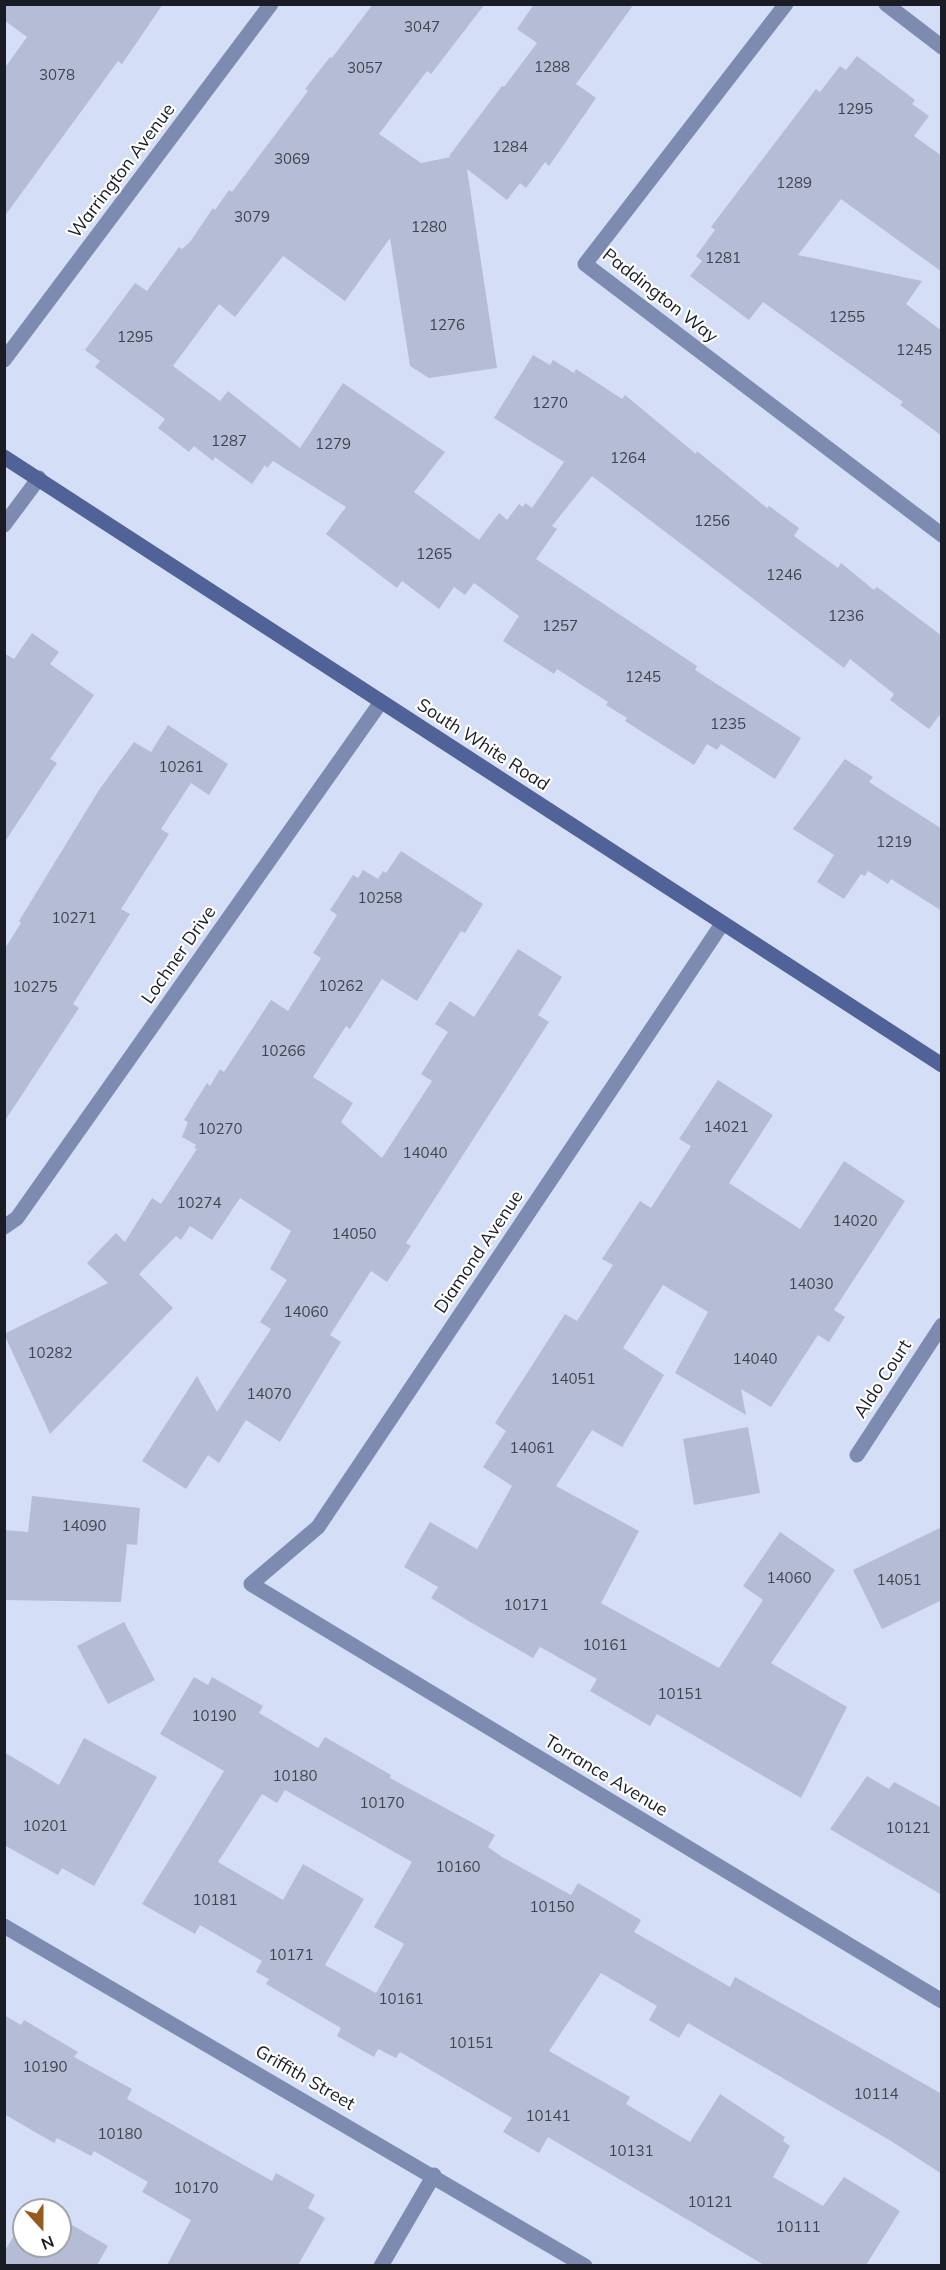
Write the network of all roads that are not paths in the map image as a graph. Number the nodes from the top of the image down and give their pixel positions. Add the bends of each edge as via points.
1 (271, 4) edge
2 (786, 4) edge
3 (886, 4) edge
4 (942, 47) edge
5 (4, 360) edge
6 (4, 456) edge
7 (39, 478) junction
8 (4, 525) edge
9 (942, 535) edge
10 (381, 702) junction
11 (722, 924) junction
12 (942, 1065) edge
13 (4, 1227) edge
14 (942, 1325) edge
15 (857, 1455) dead end
16 (250, 1584) joint
17 (4, 1926) edge
18 (942, 2001) edge
19 (434, 2175) junction
20 (381, 2265) edge
21 (585, 2265) edge

1 - 5 street, Warrington Avenue
2 - 9 street, Paddington Way via 585,264
3 - 4 street
6 - 7 main road, South White Road
7 - 8 street
7 - 10 main road, South White Road
10 - 11 main road, South White Road
10 - 13 street, Lochner Drive via 17,1218
11 - 12 main road, South White Road
11 - 16 street, Diamond Avenue via 318,1527
14 - 15 street, Aldo Court
16 - 18 street, Torrance Avenue
17 - 19 street, Griffith Street
19 - 20 street
19 - 21 street, Griffith Street

